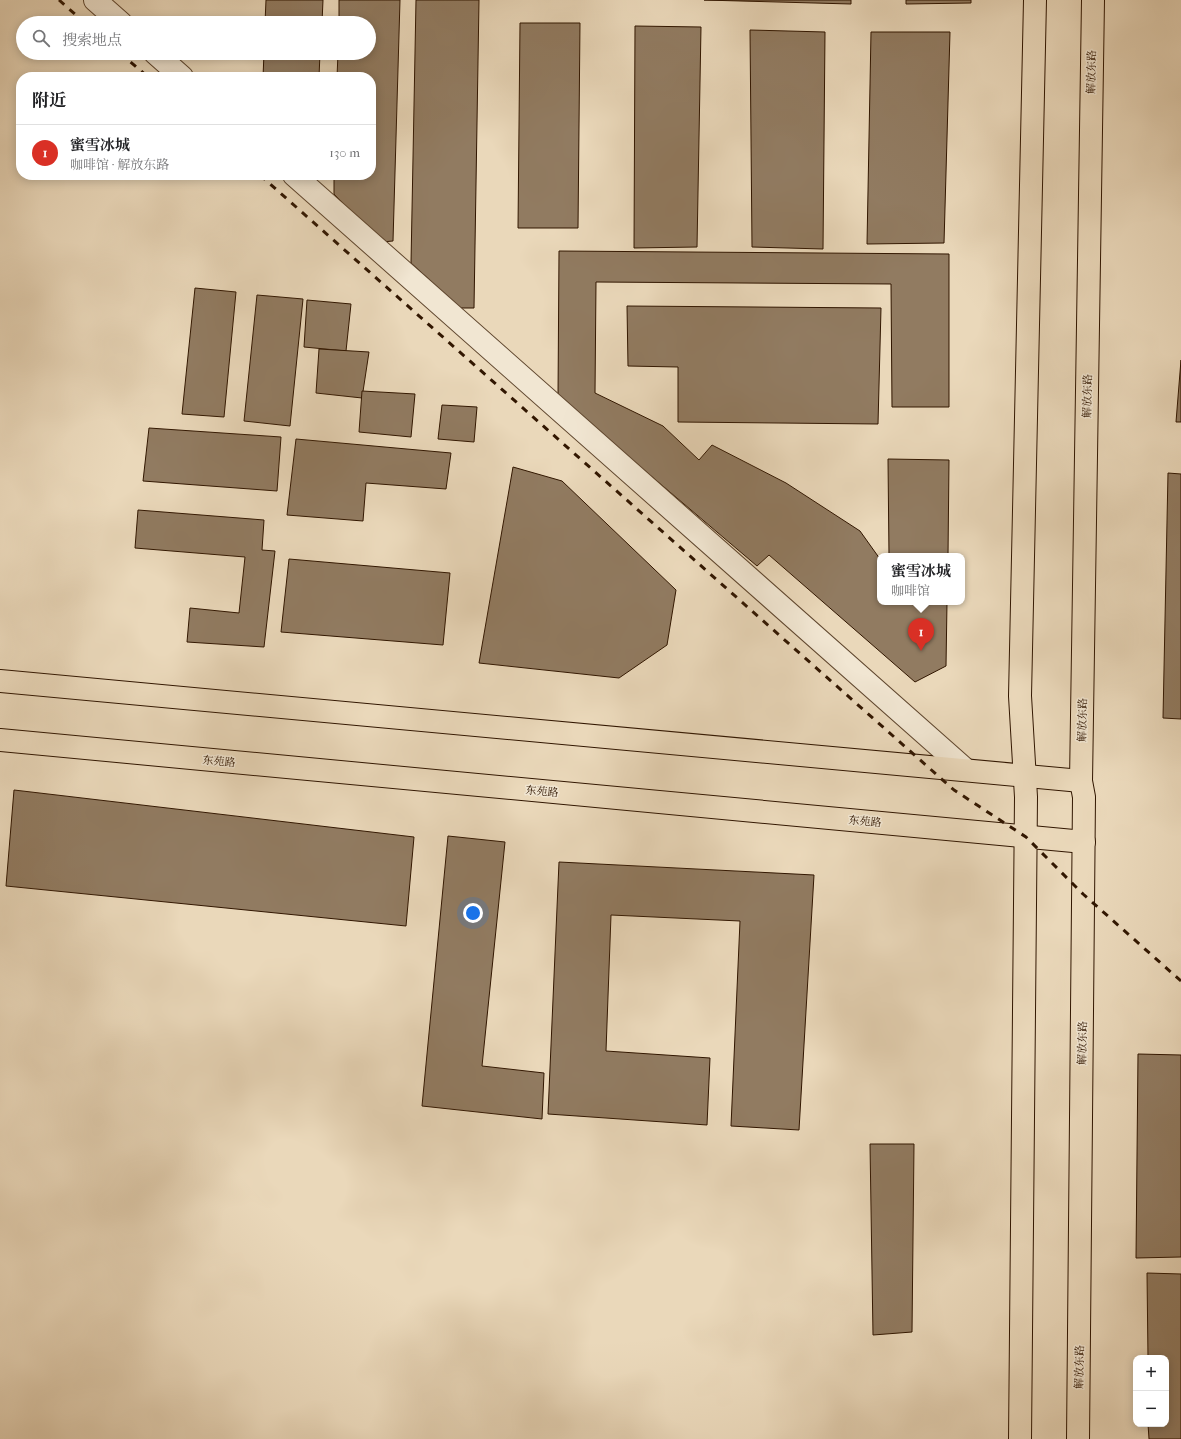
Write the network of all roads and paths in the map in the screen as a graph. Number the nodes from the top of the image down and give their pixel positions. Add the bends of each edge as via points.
1 (95, 0) edge
2 (1035, 0) edge
3 (1093, 0) edge
4 (113, 16) edge
5 (163, 60) edge
6 (176, 72) edge
7 (300, 180) edge
8 (0, 681) edge
9 (0, 740) edge
10 (966, 770) junction
11 (1025, 776) junction
12 (1081, 781) junction
13 (1026, 836) junction
14 (1084, 842) junction
15 (1020, 1439) edge
16 (1078, 1439) edge

1 - 4 street
2 - 11 main road via 1020,696
3 - 12 main road, 解放东路
5 - 6 street
7 - 10 street
8 - 10 main road
9 - 13 main road, 东苑路
10 - 11 main road
11 - 12 main road
11 - 13 main road
12 - 14 main road, 解放东路 via 1084,798
13 - 14 main road, 东苑路
13 - 15 main road
14 - 16 main road, 解放东路

